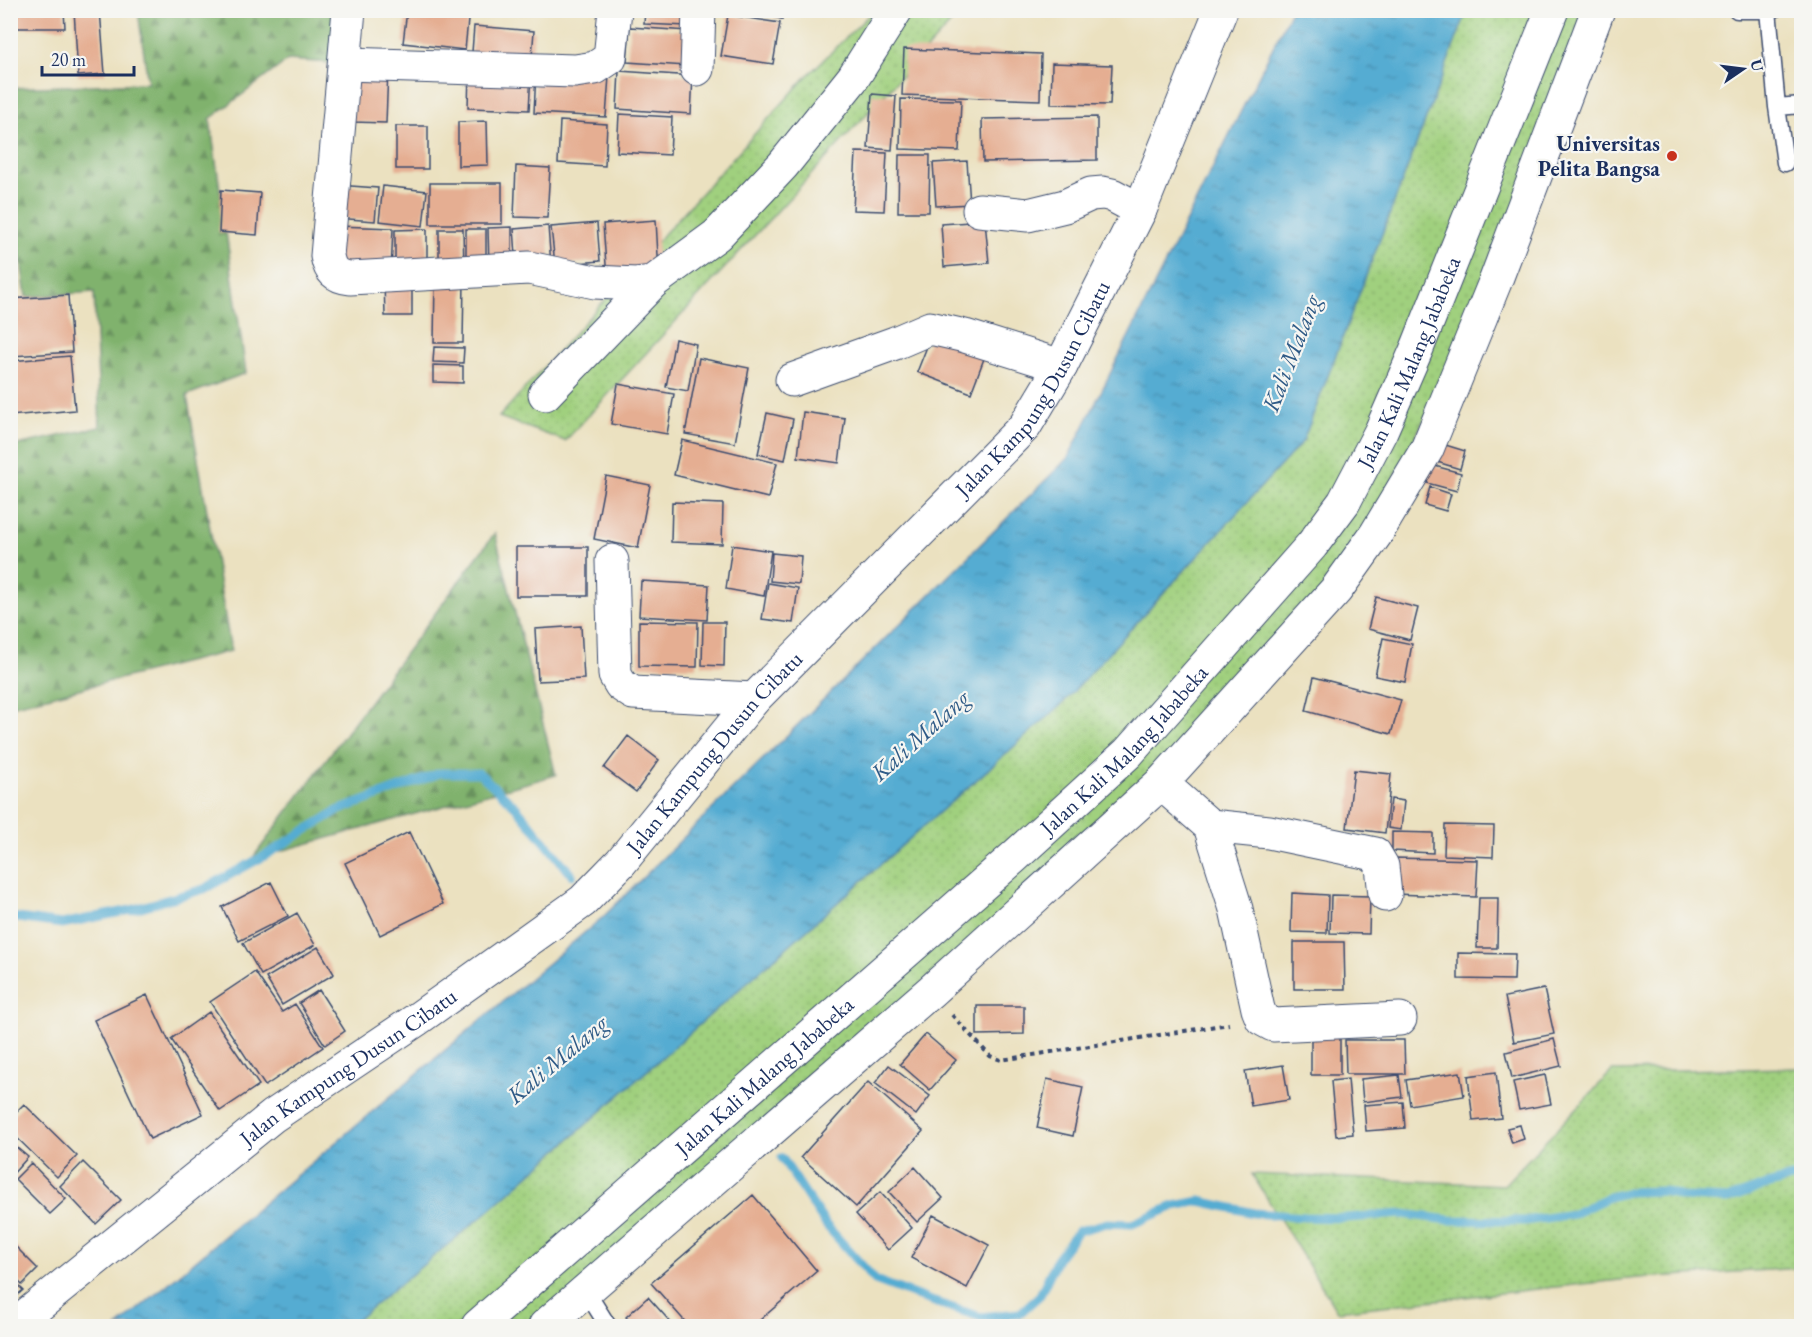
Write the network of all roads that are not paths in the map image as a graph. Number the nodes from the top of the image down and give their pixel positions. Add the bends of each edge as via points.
1 (349, 10) edge
2 (615, 10) edge
3 (699, 10) edge
4 (896, 10) edge
5 (1221, 10) edge
6 (1552, 10) edge
7 (1598, 10) edge
8 (1737, 10) edge
9 (1770, 11) edge
10 (345, 64) junction
11 (698, 69) dead end
12 (1802, 105) edge
13 (1777, 107) junction
14 (1785, 163) dead end
15 (979, 210) dead end
16 (1140, 210) junction
17 (1450, 266) junction
18 (653, 282) junction
19 (1495, 282) junction
20 (1061, 366) junction
21 (792, 380) dead end
22 (545, 394) dead end
23 (612, 561) dead end
24 (754, 699) junction
25 (1161, 783) junction
26 (1210, 826) junction
27 (1385, 895) dead end
28 (1400, 1019) dead end
29 (586, 1291) junction
30 (13, 1326) edge
31 (478, 1326) edge
32 (545, 1326) edge
33 (608, 1326) edge

1 - 10 street
2 - 10 street via 610,58 595,68 575,71
3 - 11 street
4 - 18 street via 853,78 783,165 717,234
5 - 16 street, Jalan Kampung Dusun Cibatu
6 - 17 street, Jalan Kali Malang Jababeka
7 - 19 street, Jalan Kali Malang Jababeka
8 - 9 lane
9 - 13 lane
10 - 18 street via 327,256 329,267 337,276 529,268 595,282
12 - 13 lane
13 - 14 lane
15 - 16 street via 1028,215 1103,193
16 - 20 street, Jalan Kampung Dusun Cibatu
17 - 19 street
17 - 31 street, Jalan Kali Malang Jababeka via 1381,431 1344,502 1312,545 1128,753
18 - 22 street
19 - 25 street, Jalan Kali Malang Jababeka via 1427,449 1376,534 1336,590
20 - 21 street via 930,328
20 - 24 street, Jalan Kampung Dusun Cibatu via 1025,426
23 - 24 street via 615,675 621,685 633,693
24 - 30 street, Jalan Kampung Dusun Cibatu via 621,862 583,901 273,1116
25 - 26 street
25 - 29 street, Jalan Kali Malang Jababeka via 931,991
26 - 27 street via 1269,832 1375,854 1382,866
26 - 28 street via 1236,909 1262,1019 1273,1025
29 - 32 street, Jalan Kali Malang Jababeka
29 - 33 lane

